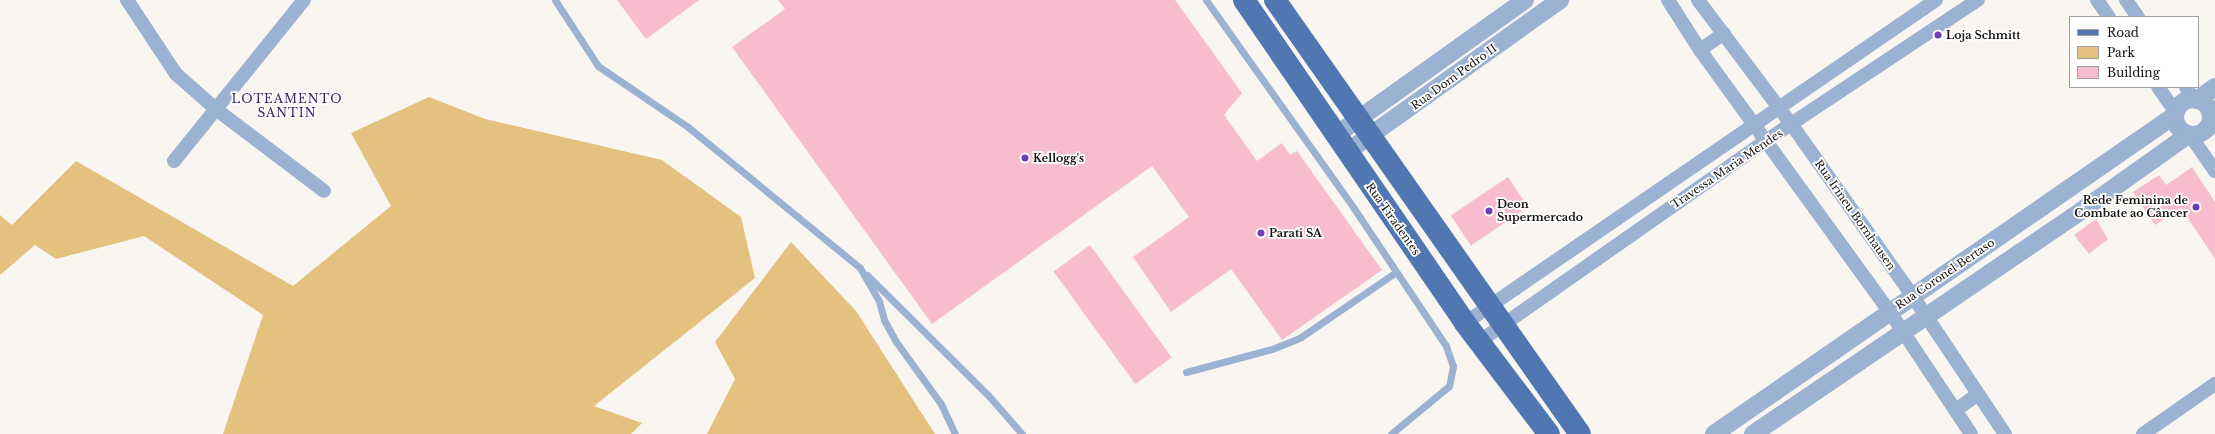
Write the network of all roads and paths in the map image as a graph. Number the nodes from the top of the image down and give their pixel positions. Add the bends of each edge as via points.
1 (127, 0) edge
2 (304, 0) edge
3 (555, 0) edge
4 (1206, 0) edge
5 (1244, 0) edge
6 (1275, 0) edge
7 (1525, 0) edge
8 (1560, 0) edge
9 (1668, 0) edge
10 (1698, 0) edge
11 (1936, 0) edge
12 (1978, 0) edge
13 (2097, 0) edge
14 (2126, 0) edge
15 (2108, 16) edge
16 (2137, 16) edge
17 (1724, 33) junction
18 (1700, 50) junction
19 (2215, 86) edge
20 (2159, 88) edge
21 (2192, 95) edge
22 (1777, 108) junction
23 (217, 110) junction
24 (2176, 114) junction
25 (1358, 118) junction
26 (2213, 119) edge
27 (1754, 123) junction
28 (1792, 125) junction
29 (2189, 135) junction
30 (1371, 137) junction
31 (1767, 140) junction
32 (1341, 144) junction
33 (174, 161) dead end
34 (2215, 171) edge
35 (324, 192) dead end
36 (2067, 192) junction
37 (2081, 211) junction
38 (1565, 256) junction
39 (860, 268) junction
40 (1396, 272) junction
41 (1580, 272) junction
42 (1912, 295) junction
43 (1489, 307) junction
44 (1890, 312) junction
45 (1925, 316) junction
46 (1465, 323) junction
47 (1503, 326) junction
48 (1904, 331) junction
49 (1480, 341) junction
50 (1186, 372) dead end
51 (2215, 384) edge
52 (1978, 394) junction
53 (1758, 403) junction
54 (1956, 410) junction
55 (1771, 422) junction
56 (955, 434) edge
57 (1022, 434) edge
58 (1391, 434) edge
59 (1549, 434) edge
60 (1580, 434) edge
61 (1714, 434) edge
62 (1753, 434) edge
63 (1971, 434) edge
64 (2005, 434) edge
65 (2143, 434) edge

1 - 23 street via 176,74
2 - 23 street
3 - 39 lane via 598,66 688,127
4 - 40 lane
5 - 32 main road, Rua Tiradentes
6 - 25 main road
7 - 25 street, Rua Dom Pedro II
8 - 30 street, Rua Dom Pedro II
9 - 18 street
10 - 17 street, Rua Irineu Bornhausen
11 - 22 street, Travessa Maria Mendes
12 - 28 street, Travessa Maria Mendes
13 - 15 street
14 - 16 street
17 - 18 street
17 - 22 street, Rua Irineu Bornhausen
18 - 27 street
19 - 21 street
20 - 24 street
21 - 24 street via 2179,106
21 - 26 street via 2205,104
22 - 27 street, Travessa Maria Mendes
22 - 28 street, Rua Irineu Bornhausen
23 - 33 street
23 - 35 street
24 - 29 street via 2176,123
24 - 36 street, Rua Coronel Bertaso
25 - 30 main road
25 - 32 street, Rua Dom Pedro II
26 - 29 street via 2207,129 2198,135
27 - 31 street
27 - 38 street, Travessa Maria Mendes
28 - 31 street, Travessa Maria Mendes
28 - 42 street, Rua Irineu Bornhausen
29 - 34 street
29 - 37 street
30 - 32 street, Rua Dom Pedro II
30 - 43 main road
31 - 41 street, Travessa Maria Mendes
31 - 44 street
32 - 46 main road, Rua Tiradentes
36 - 37 street
36 - 42 street, Rua Coronel Bertaso
37 - 45 street
38 - 41 street
38 - 43 street, Travessa Maria Mendes
39 - 56 lane via 879,301 884,320 897,343 941,404
39 - 57 lane via 988,395
40 - 50 lane via 1301,337 1272,349
40 - 58 lane via 1446,346 1453,366 1448,386
41 - 47 street, Travessa Maria Mendes
42 - 44 street, Rua Coronel Bertaso
42 - 45 street, Rua Irineu Bornhausen
43 - 46 street, Travessa Maria Mendes
43 - 47 main road
44 - 48 street
44 - 53 street, Rua Coronel Bertaso
45 - 48 street
45 - 52 street, Rua Irineu Bornhausen
46 - 49 main road, Rua Tiradentes
47 - 49 street, Travessa Maria Mendes
47 - 60 main road
48 - 54 street
48 - 55 street
49 - 59 main road, Rua Tiradentes
51 - 65 street
52 - 54 street
52 - 64 street, Rua Irineu Bornhausen
53 - 55 street
53 - 61 street, Rua Coronel Bertaso
54 - 63 street
55 - 62 street

